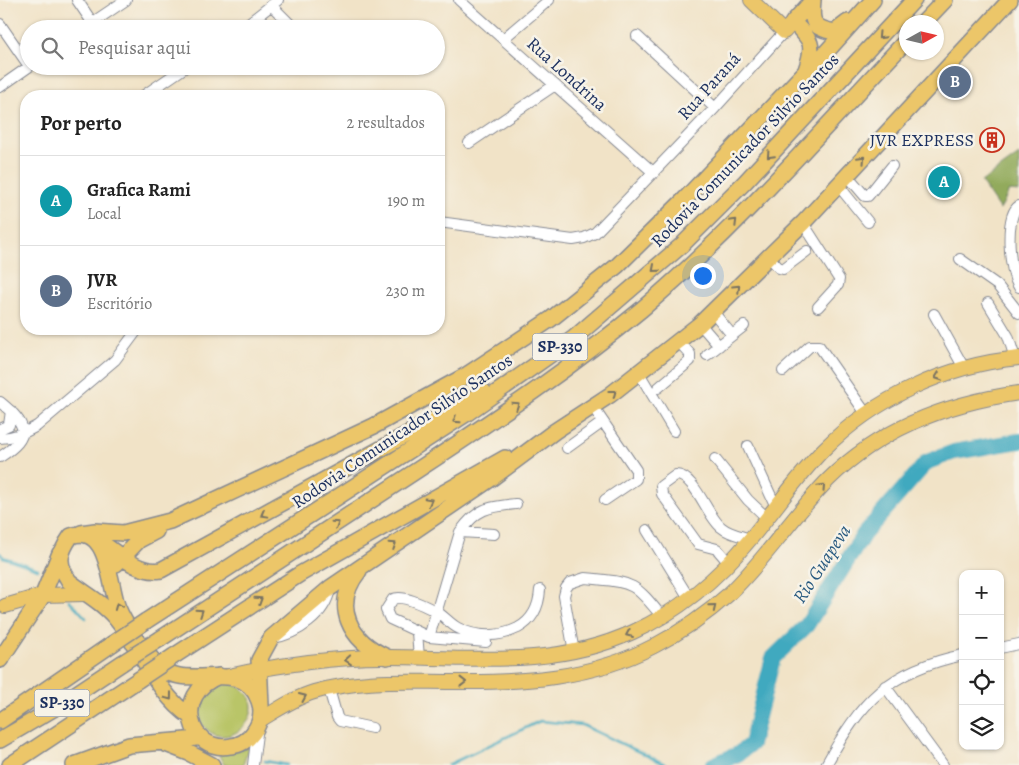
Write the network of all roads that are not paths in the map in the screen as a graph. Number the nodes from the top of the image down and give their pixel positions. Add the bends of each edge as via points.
1 (77, 0) edge
2 (126, 0) edge
3 (459, 0) edge
4 (549, 0) edge
5 (751, 0) edge
6 (813, 0) edge
7 (914, 0) edge
8 (945, 0) edge
9 (1010, 0) edge
10 (275, 3) edge
11 (870, 3) edge
12 (931, 15) edge
13 (91, 20) edge
14 (95, 20) edge
15 (253, 20) edge
16 (289, 20) edge
17 (0, 24) edge
18 (788, 27) junction
19 (835, 32) junction
20 (637, 36) dead end
21 (809, 38) junction
22 (503, 39) junction
23 (899, 48) edge
24 (20, 53) edge
25 (806, 70) junction
26 (20, 73) edge
27 (173, 75) edge
28 (555, 85) junction
29 (0, 87) edge
30 (152, 90) edge
31 (716, 108) junction
32 (469, 143) dead end
33 (892, 166) dead end
34 (654, 173) junction
35 (843, 180) junction
36 (1019, 206) edge
37 (868, 222) dead end
38 (445, 223) edge
39 (803, 223) junction
40 (807, 251) dead end
41 (769, 257) junction
42 (960, 259) dead end
43 (1019, 287) edge
44 (988, 302) dead end
45 (818, 307) dead end
46 (713, 312) junction
47 (1019, 312) edge
48 (934, 314) dead end
49 (700, 324) junction
50 (744, 326) dead end
51 (133, 335) edge
52 (732, 335) junction
53 (679, 342) junction
54 (719, 346) junction
55 (707, 355) dead end
56 (1017, 358) edge
57 (964, 368) junction
58 (783, 371) dead end
59 (639, 373) junction
60 (522, 374) junction
61 (658, 388) dead end
62 (1019, 392) edge
63 (0, 402) edge
64 (593, 407) junction
65 (11, 411) junction
66 (866, 415) junction
67 (603, 422) junction
68 (23, 429) junction
69 (0, 430) edge
70 (554, 431) junction
71 (674, 431) dead end
72 (0, 438) edge
73 (748, 446) dead end
74 (566, 448) dead end
75 (0, 457) edge
76 (715, 459) dead end
77 (605, 500) dead end
78 (516, 504) dead end
79 (776, 507) junction
80 (170, 521) junction
81 (764, 522) junction
82 (647, 530) dead end
83 (460, 532) junction
84 (81, 533) junction
85 (494, 534) dead end
86 (751, 538) junction
87 (96, 540) junction
88 (61, 550) junction
89 (123, 556) junction
90 (365, 563) junction
91 (729, 563) junction
92 (110, 576) junction
93 (48, 579) junction
94 (540, 590) dead end
95 (730, 593) junction
96 (86, 594) junction
97 (43, 595) junction
98 (691, 597) junction
99 (3, 608) edge
100 (438, 612) junction
101 (662, 617) junction
102 (417, 632) junction
103 (429, 637) junction
104 (486, 638) junction
105 (1019, 644) edge
106 (1004, 647) edge
107 (574, 652) junction
108 (959, 656) edge
109 (387, 657) junction
110 (419, 658) junction
111 (0, 660) edge
112 (486, 660) junction
113 (617, 662) junction
114 (260, 669) junction
115 (224, 676) junction
116 (885, 686) junction
117 (329, 688) junction
118 (191, 718) junction
119 (260, 718) junction
120 (0, 721) edge
121 (372, 728) dead end
122 (0, 740) edge
123 (205, 740) junction
124 (157, 741) junction
125 (10, 765) edge
126 (74, 765) edge
127 (213, 765) edge
128 (252, 765) edge
129 (826, 765) edge
130 (943, 765) edge

1 - 13 street
2 - 14 street
3 - 22 street, Rua Londrina
4 - 22 street
5 - 18 main road
6 - 18 highway, Rua Paraná
6 - 19 highway via 814,24
7 -> 60 highway, Rodovia Comunicador Silvio Santos / SP-330 via 682,244 574,338
8 - 12 highway
35 -> 9 highway
10 - 15 street
10 - 16 street
11 - 19 highway
11 - 25 highway via 820,59
17 - 24 street
18 - 21 highway
18 - 31 street, Rua Paraná
19 - 21 highway via 823,41
20 - 31 street
21 - 25 highway via 812,50
22 - 28 street, Rua Londrina
122 -> 23 highway, SP-330, bridge via 160,640 469,436 591,350 698,258
25 - 80 highway via 647,238 551,319 428,398
26 - 29 street
27 - 30 street
28 - 32 street
28 - 34 street, Rua Londrina
31 - 34 street, Rua Paraná
33 - 35 street via 868,196
34 - 38 street, Rua Paraná via 595,233 574,240
35 - 37 street
35 - 39 highway
36 - 43 street via 1012,215 1010,257 1011,270
39 - 41 highway
39 - 45 street via 838,280 838,285
40 - 41 street via 783,269
46 -> 41 highway
42 - 47 street via 997,284
44 - 56 street
46 - 49 highway
46 - 52 street
48 - 57 street
49 - 53 highway
49 - 54 street
50 - 52 street
51 - 68 street via 114,360 42,421
52 - 54 street
53 - 59 highway
53 - 61 street via 690,354 690,361
54 - 55 street
56 - 57 main road
57 -> 66 main road via 904,392
58 - 66 street via 810,346 819,346
64 -> 59 highway
59 - 71 street
60 -> 89 highway via 460,404 171,566 144,570
60 -> 120 highway, Rodovia Comunicador Silvio Santos / SP-330, bridge
95 -> 62 main road via 812,498 846,464 870,446 938,411 964,402
63 - 65 street
64 - 67 street
64 - 70 highway
65 - 68 street
65 - 69 street via 9,425
66 - 79 main road via 824,450
67 - 74 street
67 - 77 street via 637,475 636,479
68 - 72 street via 9,438
68 - 75 street via 17,444
90 -> 70 highway via 492,478
125 -> 70 highway, bridge via 300,574
73 - 79 street
76 - 81 street
78 - 83 street via 482,510
79 - 81 main road
80 - 84 highway via 123,533 95,530
80 - 89 highway via 139,540
81 - 86 main road
81 - 95 main road via 767,544 729,585
82 - 98 street
83 - 85 street
83 - 100 street
84 - 87 highway
84 - 88 highway via 71,536
86 - 91 main road
86 - 91 street via 719,526 687,479 676,475 663,483 662,494 694,540 701,547 717,549
87 - 89 highway
87 - 92 highway
88 - 93 highway
88 - 96 highway via 64,574
89 - 92 highway
90 - 109 highway via 345,594 347,616 364,644
90 - 114 highway via 271,638 258,660
91 - 98 main road
115 -> 92 highway via 180,677 158,667 118,609
93 - 97 highway
93 - 99 main road
94 - 104 street via 537,609 522,626
113 -> 95 main road via 674,635
96 - 97 main road
96 -> 118 highway via 113,616 168,696
97 - 99 main road
97 - 111 highway
98 - 101 main road
98 - 113 main road via 697,605 696,610 661,633 624,651
100 - 102 street via 401,597 394,599 386,610 388,616
100 - 103 street
100 - 104 street via 468,633
101 -> 107 main road via 618,638
101 - 107 street via 646,596 631,584 585,578 577,580 566,588 564,596
102 - 103 street
102 - 110 street
103 - 104 street
104 - 112 street
105 - 106 street
107 - 112 main road
108 - 116 street via 911,670
109 - 110 main road
109 -> 114 main road
110 - 112 main road
117 -> 113 main road via 394,681 540,680
114 - 115 main road
114 - 119 highway
115 - 118 highway via 208,680 197,691 190,706
115 - 119 highway via 250,685 257,695
116 - 129 street via 847,730
116 - 130 street
119 -> 117 main road via 300,697
117 - 121 street via 340,721
118 - 123 highway via 194,728
119 - 123 highway via 251,737 242,743 226,747
119 - 128 street
123 - 124 highway
123 - 127 street
124 - 126 highway via 129,745
124 - 127 highway

